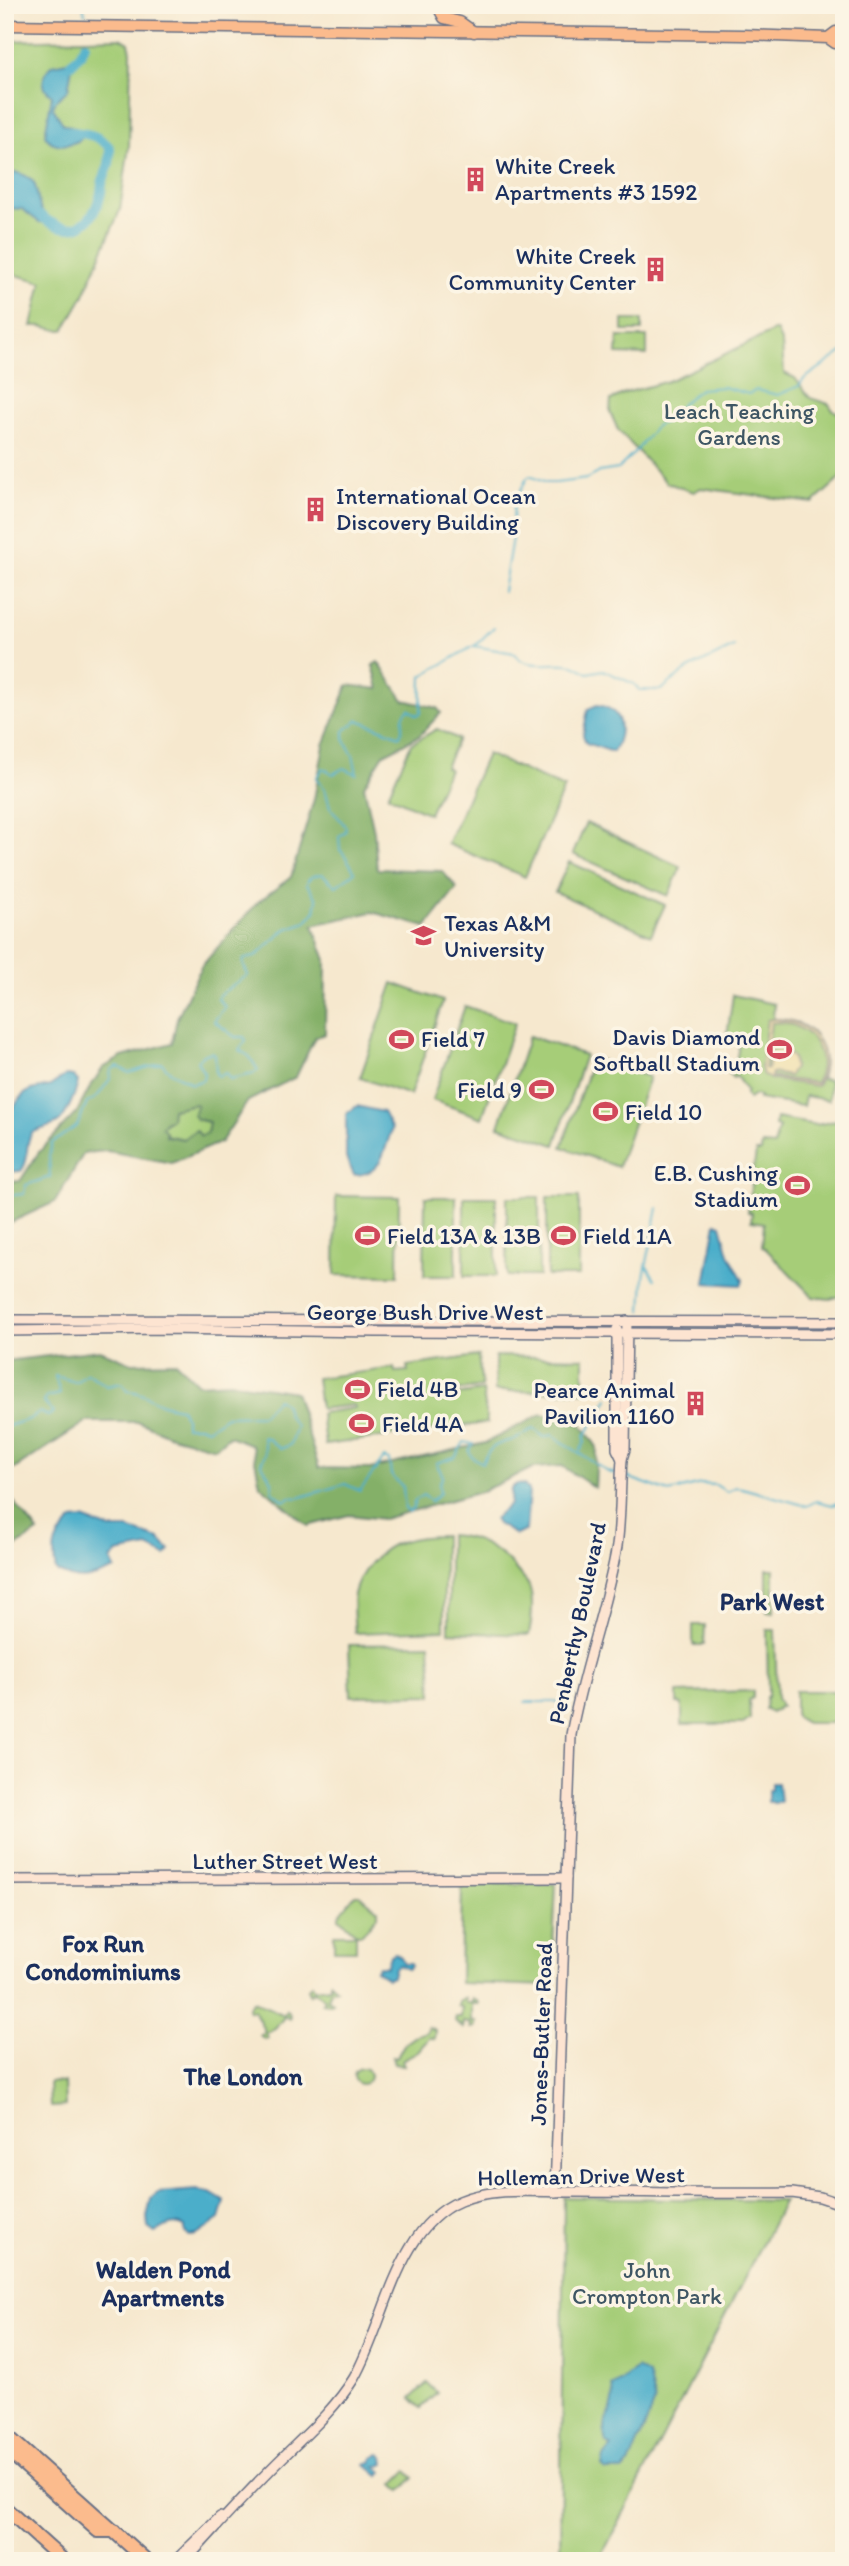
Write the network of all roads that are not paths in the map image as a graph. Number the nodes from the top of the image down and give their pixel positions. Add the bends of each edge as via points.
1 (437, 5) edge
2 (5, 25) edge
3 (475, 32) junction
4 (844, 32) edge
5 (828, 38) junction
6 (844, 43) edge
7 (5, 1320) edge
8 (622, 1321) junction
9 (844, 1322) edge
10 (5, 1331) edge
11 (622, 1332) junction
12 (844, 1334) edge
13 (566, 1878) junction
14 (5, 1880) edge
15 (555, 2192) junction
16 (844, 2205) edge
17 (5, 2434) edge
18 (5, 2448) edge
19 (5, 2508) edge
20 (230, 2511) junction
21 (114, 2531) junction
22 (64, 2560) edge
23 (147, 2561) edge
24 (174, 2561) edge
25 (185, 2561) edge

1 - 3 main road via 444,18
2 - 3 main road
3 - 5 main road
4 - 5 main road
5 - 6 main road
7 - 8 street, George Bush Drive West
8 - 9 street, George Bush Drive West
8 - 11 street, Penberthy Boulevard
10 - 11 street, George Bush Drive West
11 - 12 street, George Bush Drive West
11 - 13 street, Penberthy Boulevard via 625,1449 620,1520 612,1571 571,1735
13 - 14 street, Luther Street West
13 - 15 street, Jones-Butler Road
15 - 16 street, Holleman Drive West via 792,2193
15 - 20 street, Holleman Drive West via 481,2194 450,2205 432,2218 408,2250 352,2380
17 - 21 highway
18 - 21 highway via 98,2531
19 - 22 highway
20 - 24 street, Holleman Drive West
20 - 25 street, Holleman Drive West
21 - 23 highway

